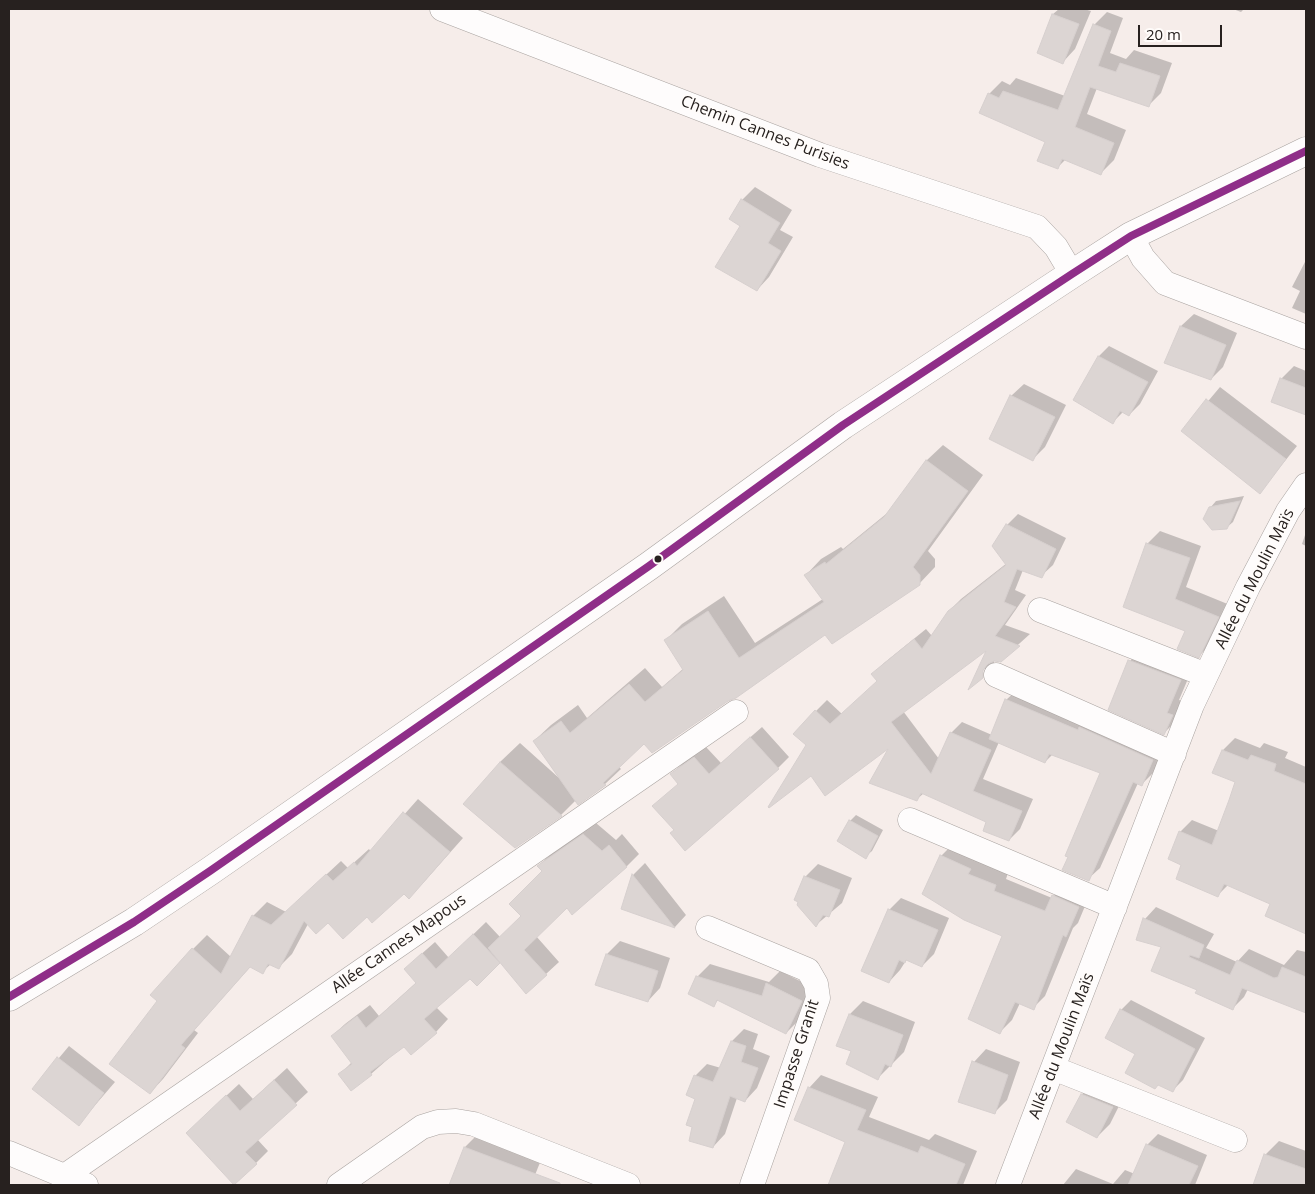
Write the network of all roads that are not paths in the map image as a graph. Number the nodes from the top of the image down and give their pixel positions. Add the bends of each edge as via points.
1 (442, 9) edge
2 (1306, 151) edge
3 (1131, 236) junction
4 (1072, 274) junction
5 (1306, 337) edge
6 (1306, 485) edge
7 (1040, 610) dead end
8 (996, 675) dead end
9 (1206, 675) junction
10 (736, 712) dead end
11 (1174, 754) junction
12 (910, 820) dead end
13 (1115, 907) junction
14 (708, 928) dead end
15 (9, 997) edge
16 (1053, 1068) junction
17 (1235, 1140) dead end
18 (9, 1153) edge
19 (63, 1177) junction
20 (86, 1185) edge
21 (339, 1185) edge
22 (628, 1185) edge
23 (752, 1185) edge
24 (1008, 1185) edge

1 - 4 street, Chemin Cannes Purisies via 820,156 1037,227 1056,247
2 - 3 main road
3 - 4 main road
3 - 5 street via 1143,258 1165,283
4 - 15 main road via 843,425 649,566 210,871 134,922
6 - 9 street, Allée du Moulin Maïs via 1288,511 1248,587
7 - 9 street
8 - 11 street
9 - 11 street, Allée du Moulin Maïs
10 - 19 street, Allée Cannes Mapous
11 - 13 street, Allée du Moulin Maïs
12 - 13 street
13 - 16 street, Allée du Moulin Maïs
14 - 23 street, Impasse Granit via 808,970 816,984 818,998
16 - 17 street
16 - 24 street, Allée du Moulin Maïs
18 - 19 street
19 - 20 street
21 - 22 street via 422,1128 438,1122 456,1121 474,1124

